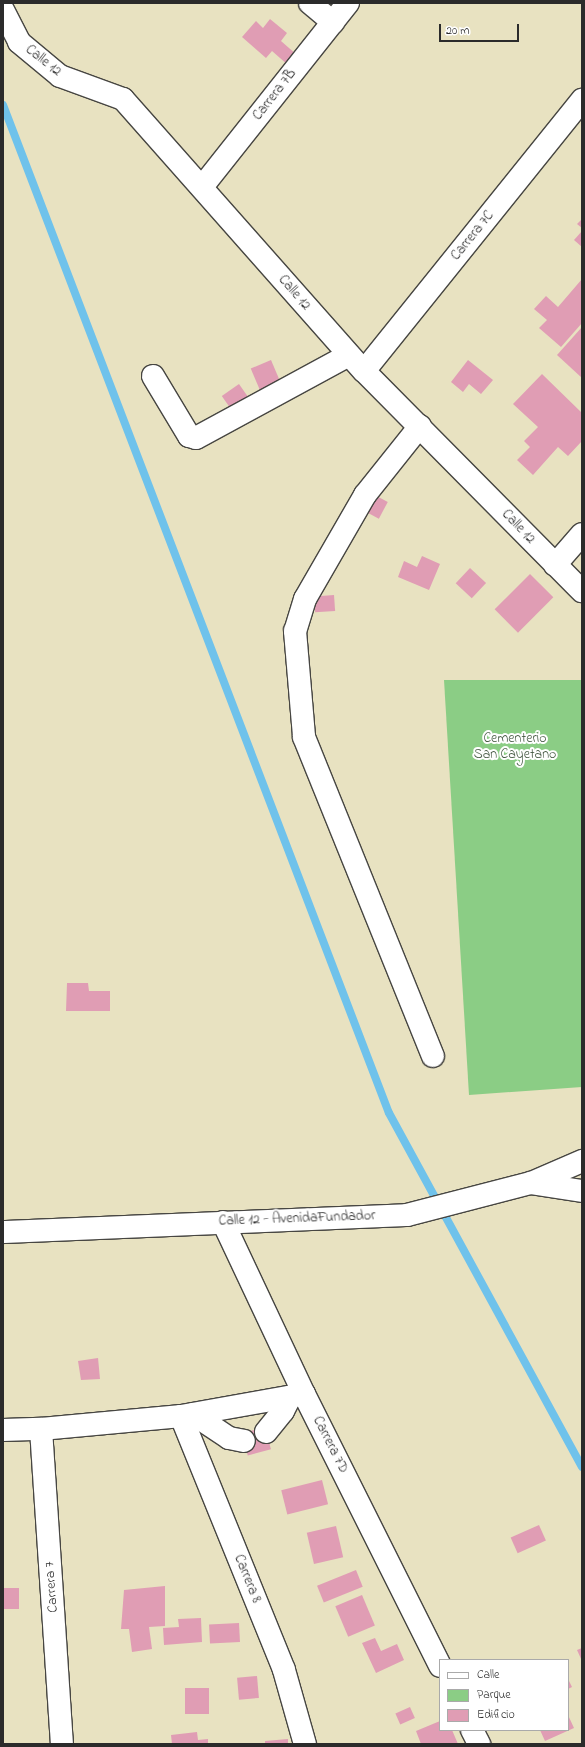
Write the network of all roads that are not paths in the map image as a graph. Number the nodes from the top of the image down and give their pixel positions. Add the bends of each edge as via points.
1 (310, 3) edge
2 (348, 3) edge
3 (3, 10) edge
4 (333, 22) junction
5 (582, 100) edge
6 (202, 187) junction
7 (349, 355) junction
8 (364, 371) junction
9 (153, 376) dead end
10 (420, 426) junction
11 (582, 534) edge
12 (555, 565) junction
13 (582, 591) edge
14 (433, 1056) dead end
15 (582, 1162) edge
16 (531, 1183) junction
17 (582, 1191) edge
18 (222, 1222) junction
19 (3, 1232) edge
20 (297, 1396) junction
21 (187, 1415) junction
22 (41, 1429) junction
23 (3, 1430) edge
24 (266, 1432) dead end
25 (244, 1440) dead end
26 (439, 1664) edge
27 (472, 1731) edge
28 (62, 1744) edge
29 (305, 1744) edge
30 (479, 1744) edge

1 - 4 street
2 - 4 street, Carrera 7B
3 - 6 street, Calle 12 via 19,42 60,76 123,99
4 - 6 street, Carrera 7B
5 - 8 street, Carrera 7C
6 - 7 street, Calle 12
7 - 8 street, Calle 12
7 - 9 street via 196,438 189,436
8 - 10 street, Calle 12
10 - 12 street, Calle 12
10 - 14 street via 365,495 305,599 295,631 304,737
11 - 12 street
12 - 13 street, Calle 12
15 - 16 street, Calle 12 - AvenidaFundador
16 - 17 street
16 - 18 street, Calle 12 - AvenidaFundador via 407,1215
18 - 19 street, Calle 12 - AvenidaFundador
18 - 20 street, Carrera 7D
20 - 21 street
20 - 24 street
20 - 26 street, Carrera 7D
21 - 22 street
21 - 25 street via 229,1438
21 - 29 street, Carrera 8 via 284,1670
22 - 23 street
22 - 28 street, Carrera 7
27 - 30 street

